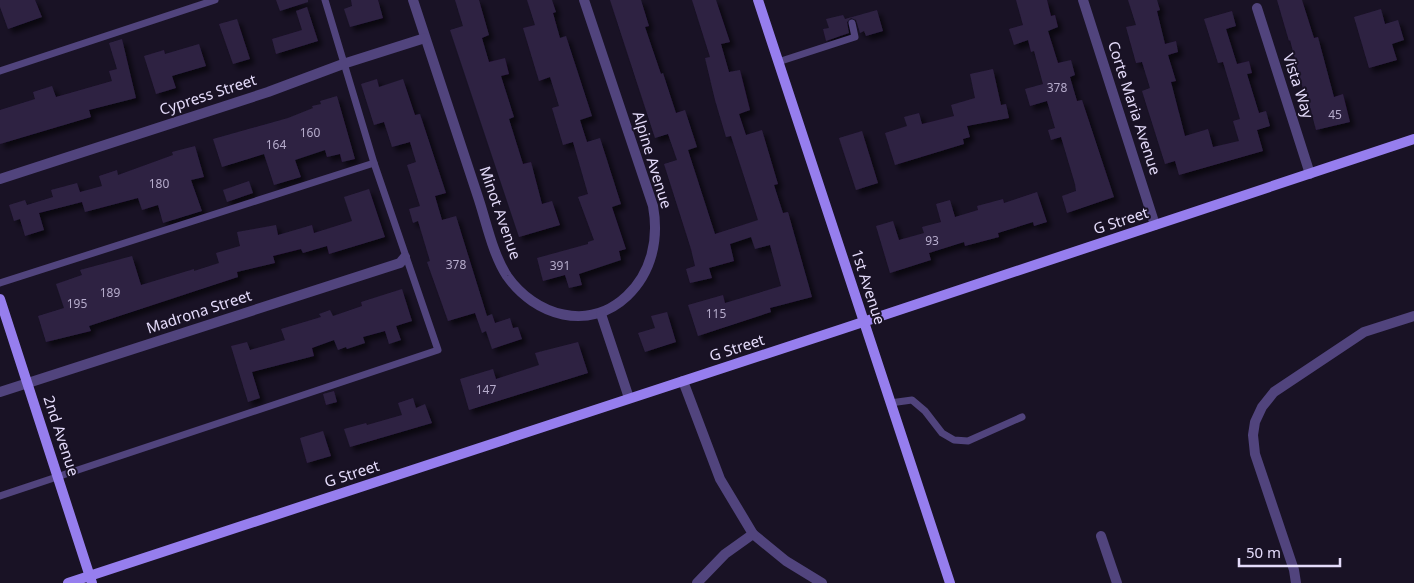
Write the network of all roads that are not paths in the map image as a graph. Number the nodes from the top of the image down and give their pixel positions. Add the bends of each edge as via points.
1 (215, 0) edge
2 (325, 0) edge
3 (413, 0) edge
4 (584, 0) edge
5 (758, 0) edge
6 (1083, 0) edge
7 (1257, 8) dead end
8 (852, 23) dead end
9 (425, 38) junction
10 (778, 62) junction
11 (342, 64) junction
12 (0, 72) edge
13 (1414, 139) edge
14 (374, 163) junction
15 (1310, 174) junction
16 (0, 179) edge
17 (1155, 225) junction
18 (405, 257) junction
19 (0, 283) edge
20 (0, 299) edge
21 (601, 314) junction
22 (1414, 316) edge
23 (864, 322) junction
24 (683, 381) junction
25 (28, 382) junction
26 (0, 392) edge
27 (629, 398) junction
28 (890, 403) junction
29 (1022, 417) dead end
30 (58, 476) junction
31 (0, 496) edge
32 (753, 534) junction
33 (1101, 536) dead end
34 (91, 579) edge
35 (68, 583) edge
36 (697, 583) edge
37 (822, 583) edge
38 (950, 583) edge
39 (1117, 583) edge
40 (1296, 583) edge

1 - 12 lane
2 - 11 lane
3 - 9 street, Minot Avenue
4 - 21 street, Alpine Avenue via 653,206 656,226 651,259 640,282 623,300
5 - 10 street, 1st Avenue
6 - 17 street, Corte Maria Avenue
7 - 15 street, Vista Way
8 - 10 lane via 855,37
9 - 11 street, Cypress Street
9 - 21 street, Minot Avenue via 506,275 521,292 551,311 582,317
10 - 23 street, 1st Avenue
11 - 14 lane
11 - 16 street, Cypress Street via 268,92
13 - 15 street, G Street
14 - 18 lane
14 - 19 lane
15 - 17 street, G Street
17 - 23 street, G Street
18 - 25 street, Madrona Street via 400,263
18 - 30 lane via 438,350
20 - 25 street, 2nd Avenue
21 - 27 street
22 - 40 street via 1364,332 1281,386 1267,399 1258,416 1253,435 1255,454
23 - 24 street, G Street
23 - 28 street, 1st Avenue
24 - 27 street, G Street
24 - 32 street via 720,479
25 - 26 street, Madrona Street
25 - 30 street, 2nd Avenue
27 - 34 street, G Street
28 - 29 lane via 912,400 942,434 954,440 968,441
28 - 38 street, 1st Avenue
30 - 31 lane
30 - 34 street, 2nd Avenue
32 - 36 street via 725,554
32 - 37 street via 786,561
33 - 39 street
34 - 35 street, G Street

